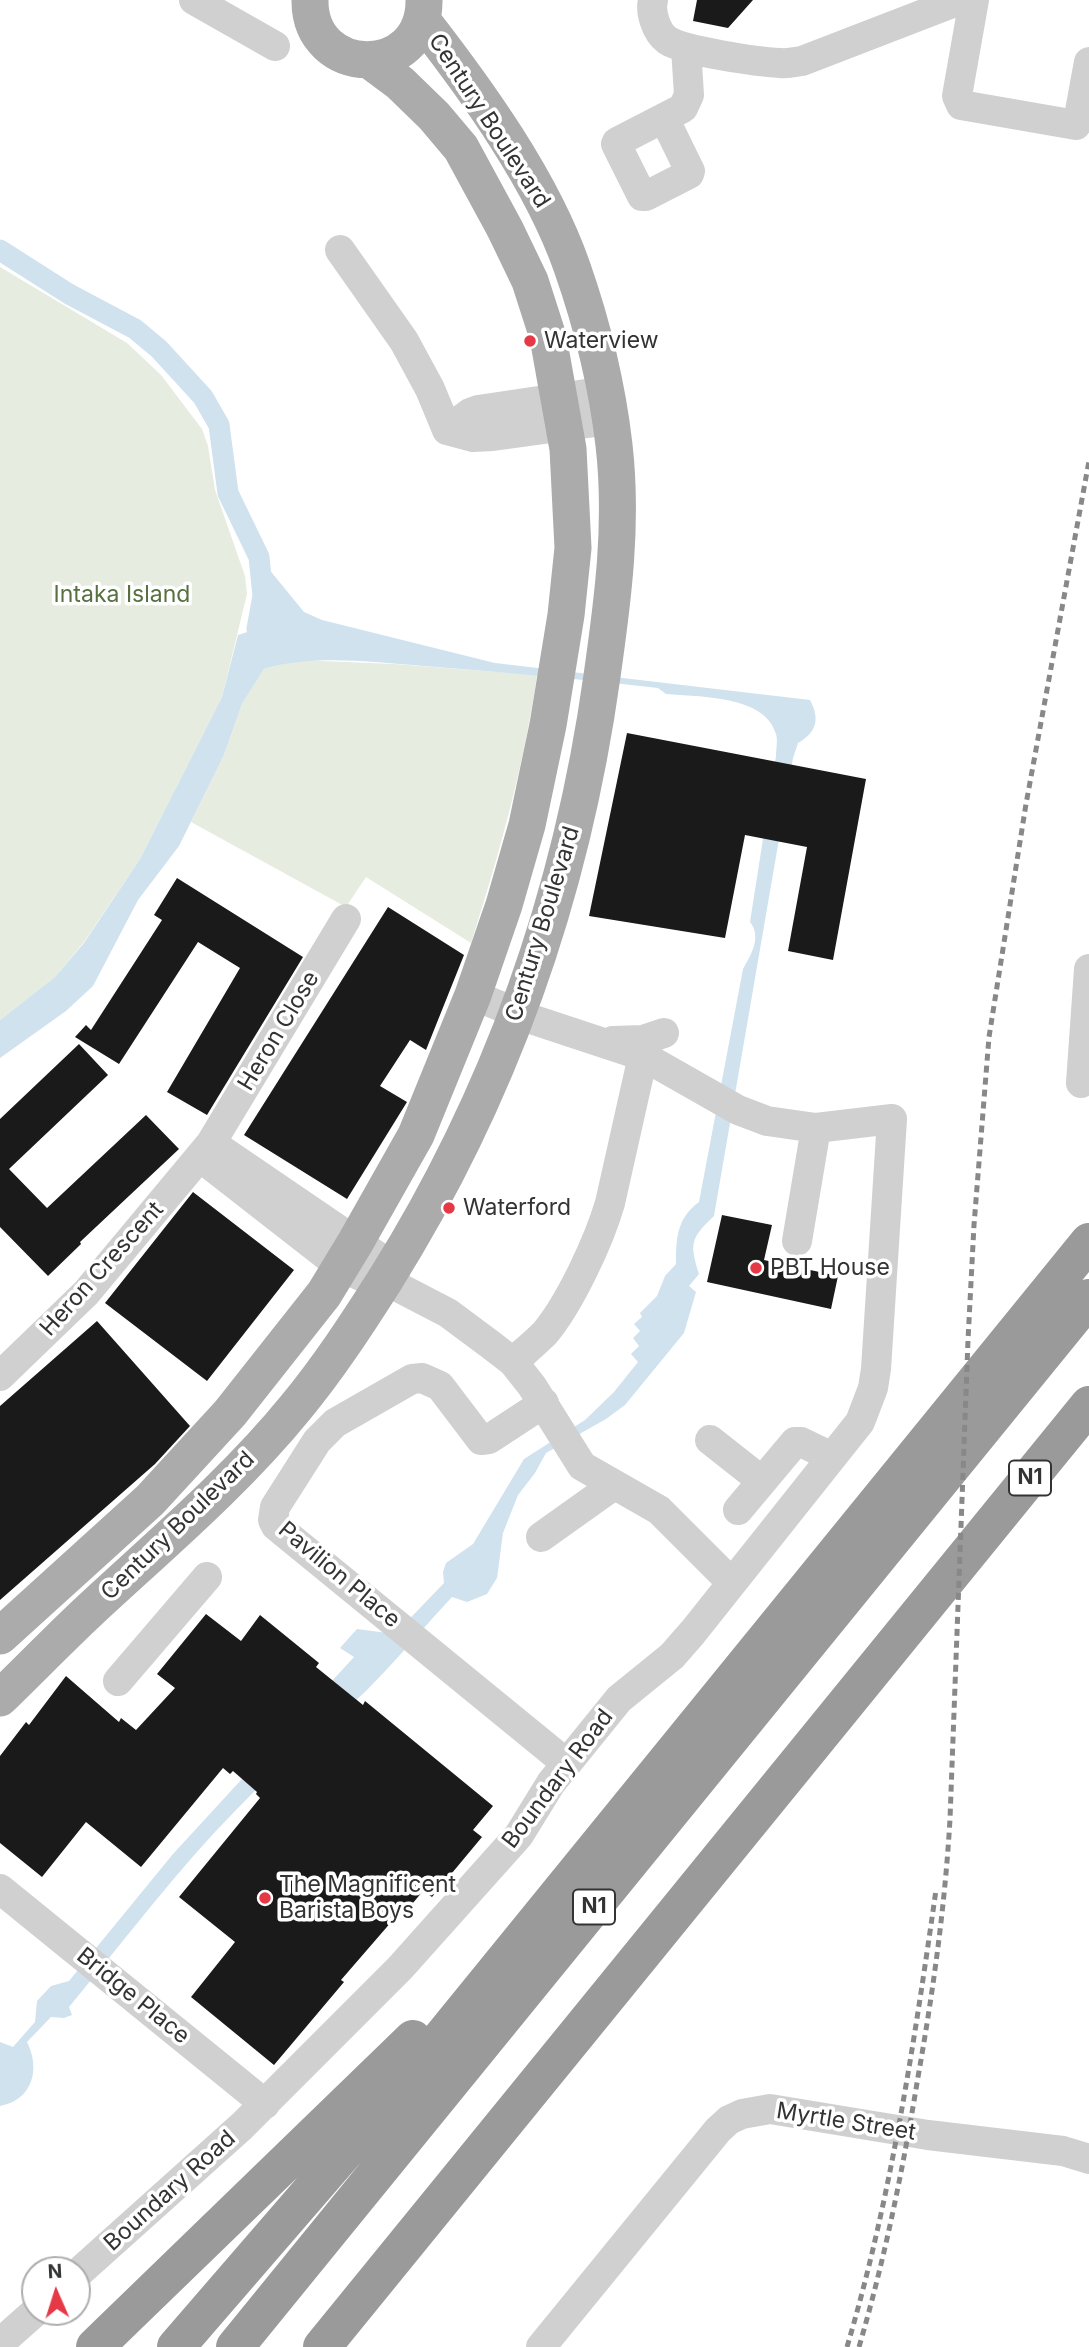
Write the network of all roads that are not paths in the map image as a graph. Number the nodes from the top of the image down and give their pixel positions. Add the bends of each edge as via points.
1 (194, 0) edge
2 (653, 0) edge
3 (960, 0) edge
4 (974, 0) edge
5 (309, 1) edge
6 (423, 10) edge
7 (275, 46) dead end
8 (686, 48) junction
9 (369, 60) junction
10 (1089, 62) edge
11 (664, 118) dead end
12 (340, 250) dead end
13 (608, 405) junction
14 (562, 412) junction
15 (346, 919) dead end
16 (1089, 969) edge
17 (474, 995) junction
18 (518, 1014) junction
19 (664, 1033) dead end
20 (592, 1039) junction
21 (643, 1056) junction
22 (1082, 1083) dead end
23 (816, 1128) junction
24 (205, 1150) junction
25 (797, 1241) dead end
26 (1089, 1242) edge
27 (348, 1255) junction
28 (390, 1279) junction
29 (1089, 1298) edge
30 (513, 1362) junction
31 (0, 1376) edge
32 (1089, 1405) edge
33 (556, 1424) junction
34 (929, 1439) junction
35 (710, 1440) dead end
36 (832, 1457) junction
37 (762, 1481) junction
38 (614, 1485) junction
39 (737, 1510) dead end
40 (541, 1537) dead end
41 (206, 1577) dead end
42 (732, 1583) junction
43 (0, 1636) edge
44 (118, 1681) dead end
45 (0, 1698) edge
46 (566, 1763) junction
47 (0, 1889) edge
48 (265, 2104) junction
49 (1089, 2159) edge
50 (91, 2261) edge
51 (21, 2324) edge
52 (0, 2343) edge
53 (96, 2347) edge
54 (176, 2347) edge
55 (236, 2347) edge
56 (322, 2347) edge
57 (541, 2347) edge

1 - 7 street
2 - 8 street via 658,29
3 - 8 street via 791,63
4 - 10 street via 957,96 961,105 1076,125
5 - 9 main road, Century Boulevard via 313,23 327,44 348,57
6 - 9 main road via 414,36 402,49
6 - 13 main road, Century Boulevard via 548,208 572,265
8 - 11 street via 687,103
9 - 14 main road, Century Boulevard via 400,83 461,148 530,281 548,337
12 - 14 street via 404,341 447,430 493,436
13 - 14 street
13 - 18 main road, Century Boulevard via 618,550 594,732 550,918
14 - 17 main road, Century Boulevard via 573,548 566,615 527,825
15 - 24 street, Heron Close
16 - 22 street
17 - 18 street
17 - 27 main road, Century Boulevard via 415,1135
18 - 20 street
18 - 28 main road, Century Boulevard via 457,1156
19 - 20 street via 643,1040
20 - 21 street
21 - 23 street via 738,1110 767,1121
21 - 30 street via 603,1227 556,1318
23 - 25 street
23 - 36 street, Boundary Road via 892,1119 873,1388 860,1422
24 - 27 street via 340,1230
24 - 31 street, Heron Crescent via 86,1293
26 - 34 highway
27 - 28 street
27 - 43 main road, Century Boulevard via 324,1294 230,1413 150,1500
28 - 30 street via 448,1313
28 - 45 main road, Century Boulevard via 296,1407 219,1493
29 - 55 highway, N1
30 - 33 street
32 - 56 highway, N1
33 - 38 street via 582,1466
33 - 46 street, Pavilion Place via 481,1440 440,1386 412,1379 335,1423 317,1441 275,1507 273,1520
34 - 53 highway via 410,2041
34 - 54 highway via 412,2074
35 - 37 street
36 - 37 street via 795,1442
36 - 42 street, Boundary Road
37 - 39 street
38 - 40 street
38 - 42 street via 659,1510
41 - 44 street
42 - 46 street, Boundary Road via 672,1656 619,1699
46 - 48 street, Boundary Road via 519,1835 400,1968
47 - 48 street, Bridge Place
48 - 50 street, Boundary Road
49 - 57 street, Myrtle Street via 1063,2151 928,2135 782,2110 742,2114 718,2130
51 - 52 street

